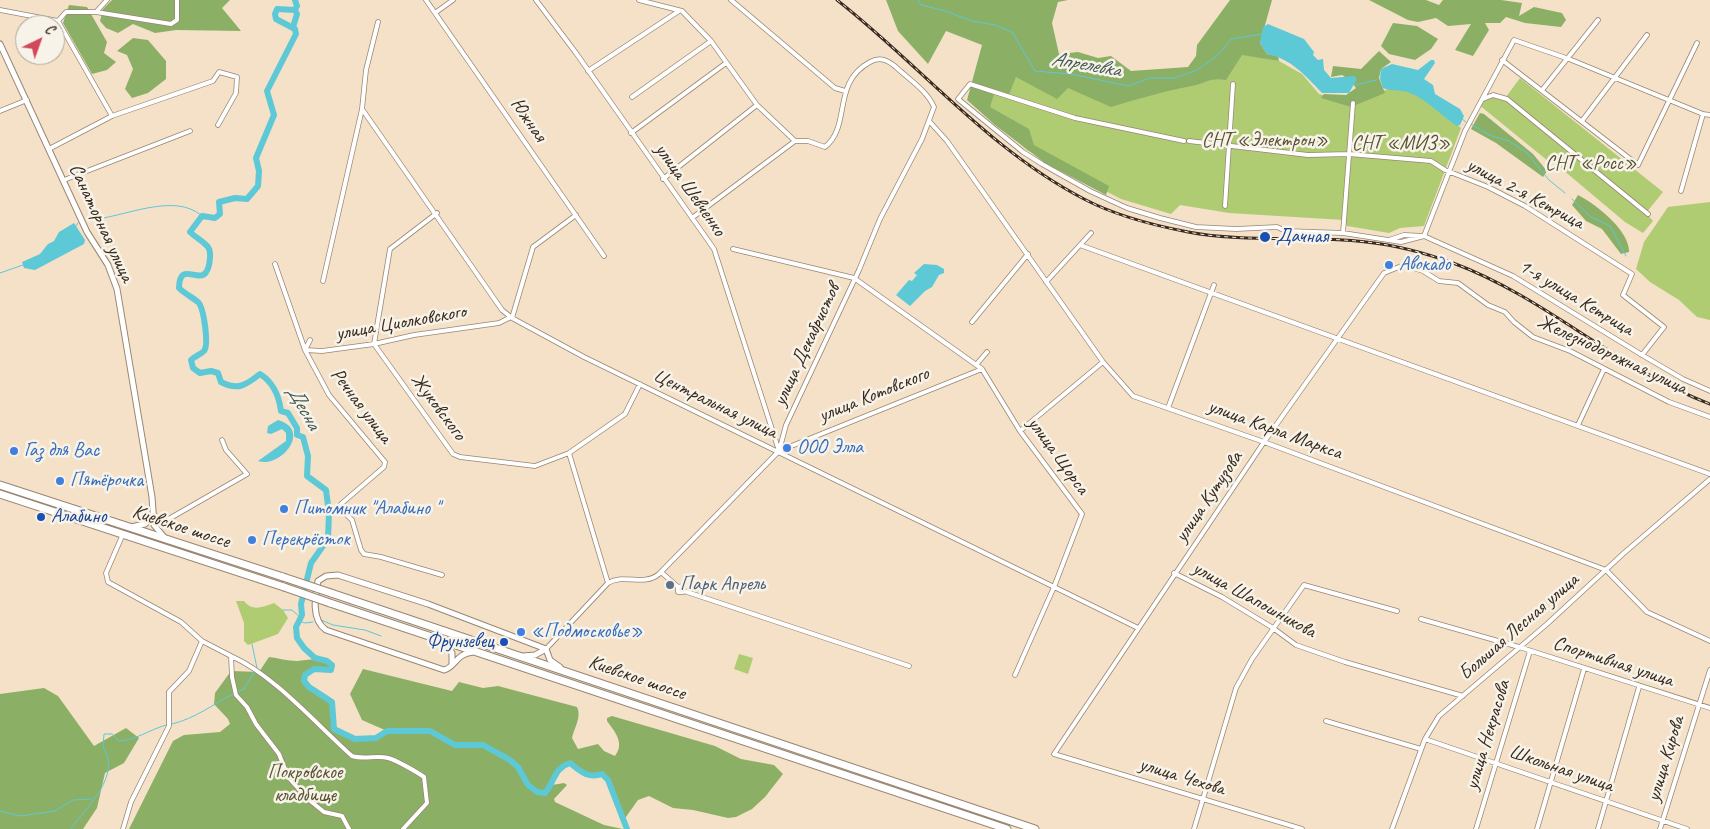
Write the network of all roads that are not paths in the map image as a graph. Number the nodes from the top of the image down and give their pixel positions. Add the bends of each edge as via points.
1 (107, 0) edge
2 (176, 0) edge
3 (426, 0) edge
4 (454, 0) edge
5 (536, 0) edge
6 (639, 0) edge
7 (731, 0) edge
8 (0, 10) edge
9 (679, 11) junction
10 (96, 12) junction
11 (435, 13) junction
12 (24, 15) edge
13 (64, 15) edge
14 (1598, 20) dead end
15 (378, 22) dead end
16 (65, 34) edge
17 (1647, 35) dead end
18 (711, 41) junction
19 (1697, 43) dead end
20 (0, 44) edge
21 (1569, 59) junction
22 (1502, 60) junction
23 (726, 63) junction
24 (588, 70) junction
25 (1615, 78) junction
26 (1233, 84) dead end
27 (1543, 89) junction
28 (845, 91) junction
29 (632, 97) dead end
30 (1483, 99) junction
31 (1670, 99) junction
32 (27, 100) junction
33 (1353, 103) dead end
34 (757, 105) junction
35 (362, 109) junction
36 (0, 111) edge
37 (1703, 114) junction
38 (1710, 115) edge
39 (112, 116) junction
40 (929, 120) junction
41 (1582, 121) junction
42 (218, 124) dead end
43 (190, 131) dead end
44 (631, 132) junction
45 (795, 141) junction
46 (1228, 145) junction
47 (49, 149) junction
48 (1349, 154) junction
49 (1449, 171) junction
50 (664, 178) junction
51 (64, 180) junction
52 (1681, 191) dead end
53 (1224, 206) dead end
54 (437, 213) junction
55 (1648, 214) dead end
56 (576, 215) junction
57 (692, 218) junction
58 (1091, 233) dead end
59 (1343, 233) junction
60 (1424, 236) junction
61 (1388, 240) junction
62 (1080, 245) junction
63 (733, 249) dead end
64 (1028, 254) junction
65 (604, 256) dead end
66 (275, 264) dead end
67 (1398, 266) joint
68 (854, 278) junction
69 (323, 281) dead end
70 (1046, 282) junction
71 (1214, 285) dead end
72 (1211, 293) junction
73 (512, 318) junction
74 (972, 322) dead end
75 (1337, 337) junction
76 (310, 340) dead end
77 (374, 344) junction
78 (306, 350) junction
79 (987, 352) dead end
80 (1642, 356) junction
81 (1104, 362) junction
82 (976, 365) junction
83 (982, 369) junction
84 (1604, 369) junction
85 (640, 384) junction
86 (1710, 391) edge
87 (1168, 408) junction
88 (1710, 417) edge
89 (1578, 425) junction
90 (1020, 431) junction
91 (222, 440) dead end
92 (1264, 442) junction
93 (778, 451) junction
94 (569, 453) junction
95 (1710, 474) edge
96 (1710, 479) edge
97 (0, 485) edge
98 (0, 494) edge
99 (153, 515) junction
100 (130, 527) junction
101 (123, 534) junction
102 (166, 539) junction
103 (1606, 570) junction
104 (662, 572) junction
105 (1174, 573) junction
106 (442, 575) dead end
107 (608, 583) junction
108 (1054, 587) junction
109 (1397, 611) dead end
110 (1421, 619) dead end
111 (1138, 628) junction
112 (1274, 628) junction
113 (440, 639) junction
114 (202, 641) junction
115 (1710, 642) edge
116 (539, 646) junction
117 (1519, 647) junction
118 (546, 649) junction
119 (1530, 651) junction
120 (477, 652) junction
121 (539, 653) junction
122 (514, 655) junction
123 (231, 656) junction
124 (452, 664) junction
125 (910, 666) dead end
126 (1584, 669) junction
127 (1710, 670) edge
128 (570, 673) junction
129 (1015, 675) dead end
130 (1639, 687) junction
131 (1463, 696) junction
132 (1699, 704) junction
133 (1710, 708) edge
134 (1326, 721) dead end
135 (1425, 739) junction
136 (1422, 749) junction
137 (1054, 754) joint
138 (1494, 763) junction
139 (1552, 783) junction
140 (1202, 799) junction
141 (1607, 800) junction
142 (1663, 821) junction
143 (123, 829) edge
144 (349, 829) edge
145 (403, 829) edge
146 (1007, 829) edge
147 (1034, 829) edge
148 (1194, 829) edge
149 (1302, 829) edge
150 (1392, 829) edge
151 (1476, 829) edge
152 (1537, 829) edge
153 (1598, 829) edge
154 (1660, 829) edge
155 (1687, 829) edge

1 - 10 street
2 - 10 street via 177,20 171,24
3 - 11 street, Южная
4 - 11 street
5 - 24 street, улица Шевченко
6 - 9 street
7 - 28 street via 835,88
8 - 12 street
9 - 18 street
9 - 24 street
10 - 13 street via 66,12
11 - 56 street, Южная
14 - 21 street
15 - 35 street via 366,70
16 - 39 street
17 - 25 street
18 - 23 street
18 - 29 street
19 - 31 street
20 - 32 street, Санаторная улица
21 - 22 street via 1514,40
21 - 25 street
21 - 27 street
22 - 27 street
22 - 30 street
23 - 34 street
23 - 44 street
24 - 44 street, улица Шевченко
25 - 31 street
25 - 41 street
26 - 46 street
27 - 41 street
28 - 40 street, улица Декабристов via 860,68 883,59 930,98 934,107
28 - 45 street via 838,125 829,144 825,147 808,141
30 - 49 street
30 - 55 street via 1493,95 1507,99
31 - 37 street
31 - 41 street via 1638,165
32 - 36 street
32 - 47 street, Санаторная улица
33 - 48 street
34 - 45 street
34 - 50 street
35 - 54 street, Центральная улица
35 - 69 street
37 - 38 street
37 - 52 street
39 - 42 street via 213,81 219,72 237,77 236,93
39 - 47 street
40 - 64 street, улица Карла Маркса
40 - 68 street, улица Декабристов
43 - 51 street
44 - 50 street, улица Шевченко
45 - 57 street
46 - 48 street, улица 2-я Кетрица via 1308,155
46 - 53 street
46 - 59 street, улица 2-я Кетрица via 1186,141 1075,118 970,84 958,99 1023,152 1090,191 1127,208 1196,227 1236,229 1271,226 1298,232
47 - 51 street, Санаторная улица
48 - 49 street, улица 2-я Кетрица via 1430,161
48 - 59 street
49 - 60 street
49 - 80 street, улица 2-я Кетрица via 1525,206 1632,274 1623,295 1664,327
50 - 57 street, улица Шевченко
51 - 99 street, Санаторная улица via 117,289
54 - 73 street, Центральная улица via 487,289
54 - 77 street via 390,249
56 - 65 street, Южная
56 - 73 street via 533,247
57 - 93 street, улица Шевченко via 714,248
58 - 62 street
59 - 61 street
60 - 61 street via 1404,235
60 - 61 street via 1407,242
60 - 80 street, 1-я улица Кетрица via 1513,276
62 - 70 street
62 - 72 street
63 - 68 street
64 - 70 street, улица Карла Маркса
64 - 74 street
66 - 78 street, Речная улица
67 - 75 street, улица Кутузова via 1384,274
67 - 84 street, Железнодорожная улица via 1414,267 1439,281 1458,283 1488,305 1505,312 1533,337
68 - 82 street
68 - 93 street, улица Декабристов via 786,425
70 - 81 street, улица Карла Маркса
71 - 72 street
72 - 75 street
72 - 87 street
73 - 77 street, улица Циолковского via 499,323
73 - 85 street, Центральная улица
75 - 89 street
75 - 92 street, улица Кутузова
76 - 78 street, улица Циолковского
77 - 78 street, улица Циолковского
77 - 94 street, Жуковского via 453,454 535,466
78 - 106 street, Речная улица via 329,395 385,462 384,467 341,504 343,512 352,520 361,550 368,556
79 - 82 street
80 - 86 street, 1-я улица Кетрица
81 - 87 street, улица Карла Маркса via 1133,396
81 - 90 street
82 - 83 street
83 - 90 street, улица Щорса
83 - 93 street, улица Котовского
84 - 88 street, Железнодорожная улица via 1669,402
84 - 89 street
85 - 93 street, Центральная улица
85 - 94 street, Жуковского via 626,414
87 - 92 street, улица Карла Маркса
89 - 95 street
90 - 108 street, улица Щорса via 1082,514
91 - 99 street via 226,450 247,474 167,520
92 - 103 street, улица Карла Маркса
92 - 105 street, улица Кутузова
93 - 104 street, улица Декабристов
93 - 108 street, Центральная улица
94 - 107 street
96 - 103 street, Большая Лесная улица
97 - 100 highway, Киевское шоссе
98 - 101 highway, Киевское шоссе
99 - 100 street via 145,524
99 - 102 street via 155,527
100 - 102 highway, Киевское шоссе
101 - 113 highway, Киевское шоссе, bridge
101 - 114 street via 106,573 108,582 181,622
102 - 122 highway, Киевское шоссе, bridge
103 - 115 street, улица Карла Маркса via 1647,612
103 - 117 street, Большая Лесная улица
104 - 107 street, улица Декабристов via 650,580 620,578
104 - 125 street via 679,592
105 - 111 street, улица Кутузова
105 - 112 street, улица Шапошникова
107 - 118 street
108 - 111 street, Центральная улица
108 - 129 street, улица Щорса
109 - 112 street via 1304,585
110 - 117 street, Спортивная улица
111 - 137 street, улица Кутузова
112 - 131 street, улица Шапошникова via 1296,645
112 - 140 street via 1236,688
113 - 120 highway, Киевское шоссе
113 - 124 street via 450,649
114 - 123 street
114 - 143 street via 189,671 169,692 169,726 131,802
116 - 118 street
116 - 121 street
116 - 124 street via 428,604 338,575 318,581 316,614 324,630 442,670
117 - 119 street, Спортивная улица
117 - 131 street, Большая Лесная улица
118 - 121 street
118 - 128 street via 550,661
119 - 126 street, Спортивная улица
119 - 138 street, улица Некрасова
120 - 124 street via 463,654
120 - 146 highway, Киевское шоссе
121 - 122 street
122 - 128 highway, Киевское шоссе
123 - 144 street via 236,696 279,754 288,777 324,812 342,816
123 - 145 street via 247,663 268,680 352,756 389,758 424,777 427,802
126 - 130 street, Спортивная улица
126 - 139 street
127 - 132 street, улица Кирова
128 - 147 highway, Киевское шоссе
130 - 132 street, Спортивная улица
130 - 141 street
131 - 135 street, Большая Лесная улица via 1439,716
132 - 133 street, Спортивная улица
132 - 142 street, улица Кирова
134 - 136 street
135 - 136 street, Большая Лесная улица
135 - 138 street, Школьная улица
136 - 150 street, Большая Лесная улица
137 - 140 street, улица Чехова
138 - 139 street, Школьная улица
138 - 151 street, улица Некрасова
139 - 141 street, Школьная улица
139 - 152 street
140 - 148 street
140 - 149 street, улица Чехова
141 - 142 street, Школьная улица
141 - 153 street
142 - 154 street, улица Кирова
142 - 155 street, Школьная улица

